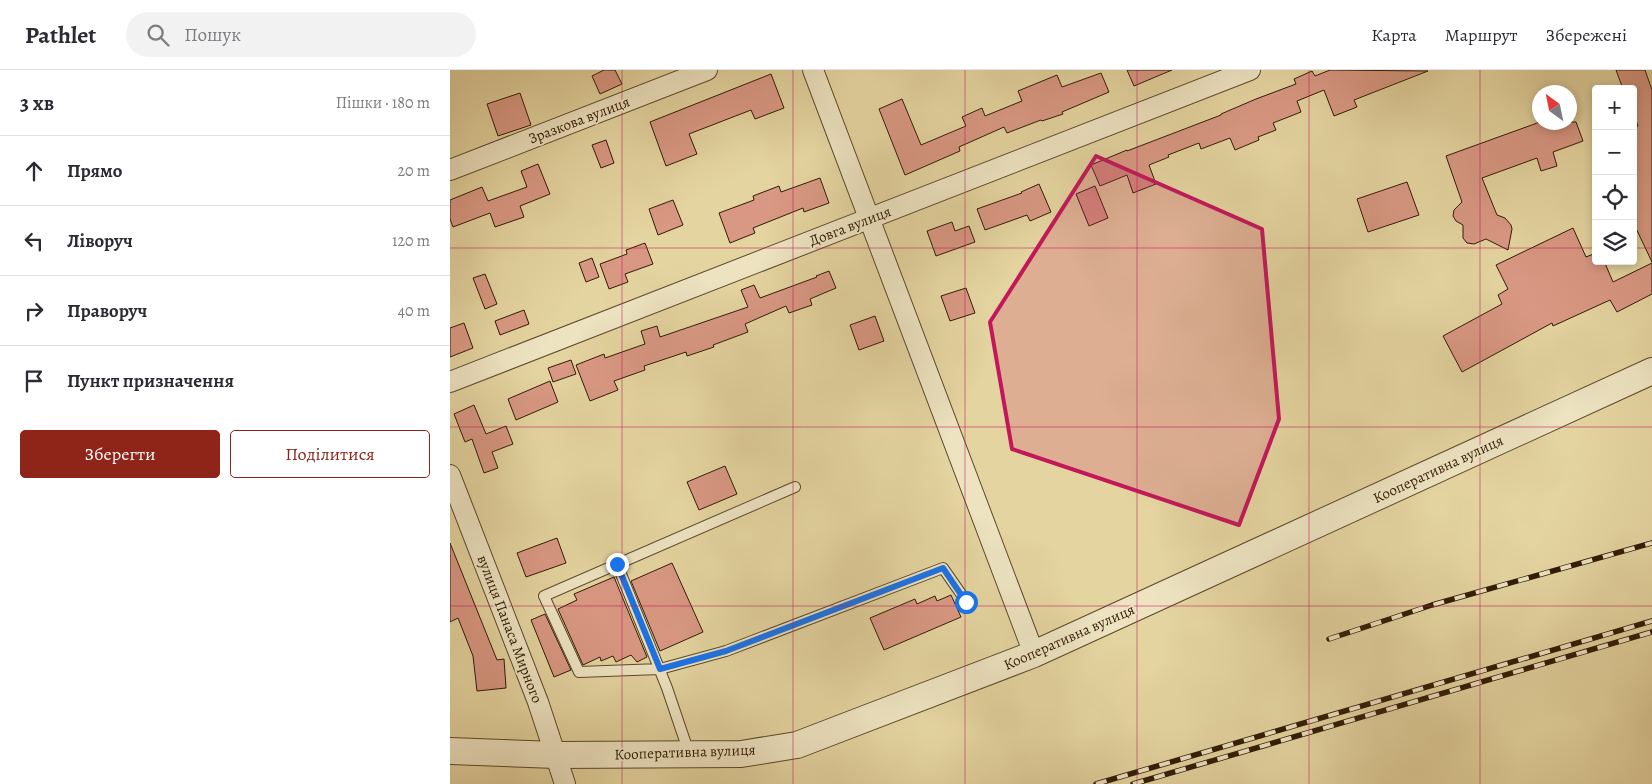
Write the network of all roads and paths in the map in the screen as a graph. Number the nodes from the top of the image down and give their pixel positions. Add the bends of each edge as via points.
1 (707, 70) edge
2 (812, 70) edge
3 (1250, 70) edge
4 (450, 170) edge
5 (870, 218) junction
6 (1652, 371) edge
7 (450, 382) edge
8 (450, 475) edge
9 (795, 487) dead end
10 (617, 564) junction
11 (966, 602) dead end
12 (1034, 654) junction
13 (660, 669) junction
14 (450, 752) edge
15 (690, 754) junction
16 (556, 755) junction
17 (566, 784) edge

1 - 4 street, Зразкова вулиця
2 - 5 street
3 - 5 street, Довга вулиця
5 - 7 street, Довга вулиця
5 - 12 street
6 - 12 street, Кооперативна вулиця
8 - 16 street, вулиця Панаса Мирного
9 - 10 lane
10 - 13 lane
10 - 13 lane via 544,596 580,672
11 - 13 lane via 943,568 726,651
12 - 15 street, Кооперативна вулиця via 797,745 741,754
13 - 15 lane
14 - 16 street, Кооперативна вулиця
15 - 16 street, Кооперативна вулиця
16 - 17 street, вулиця Панаса Мирного

